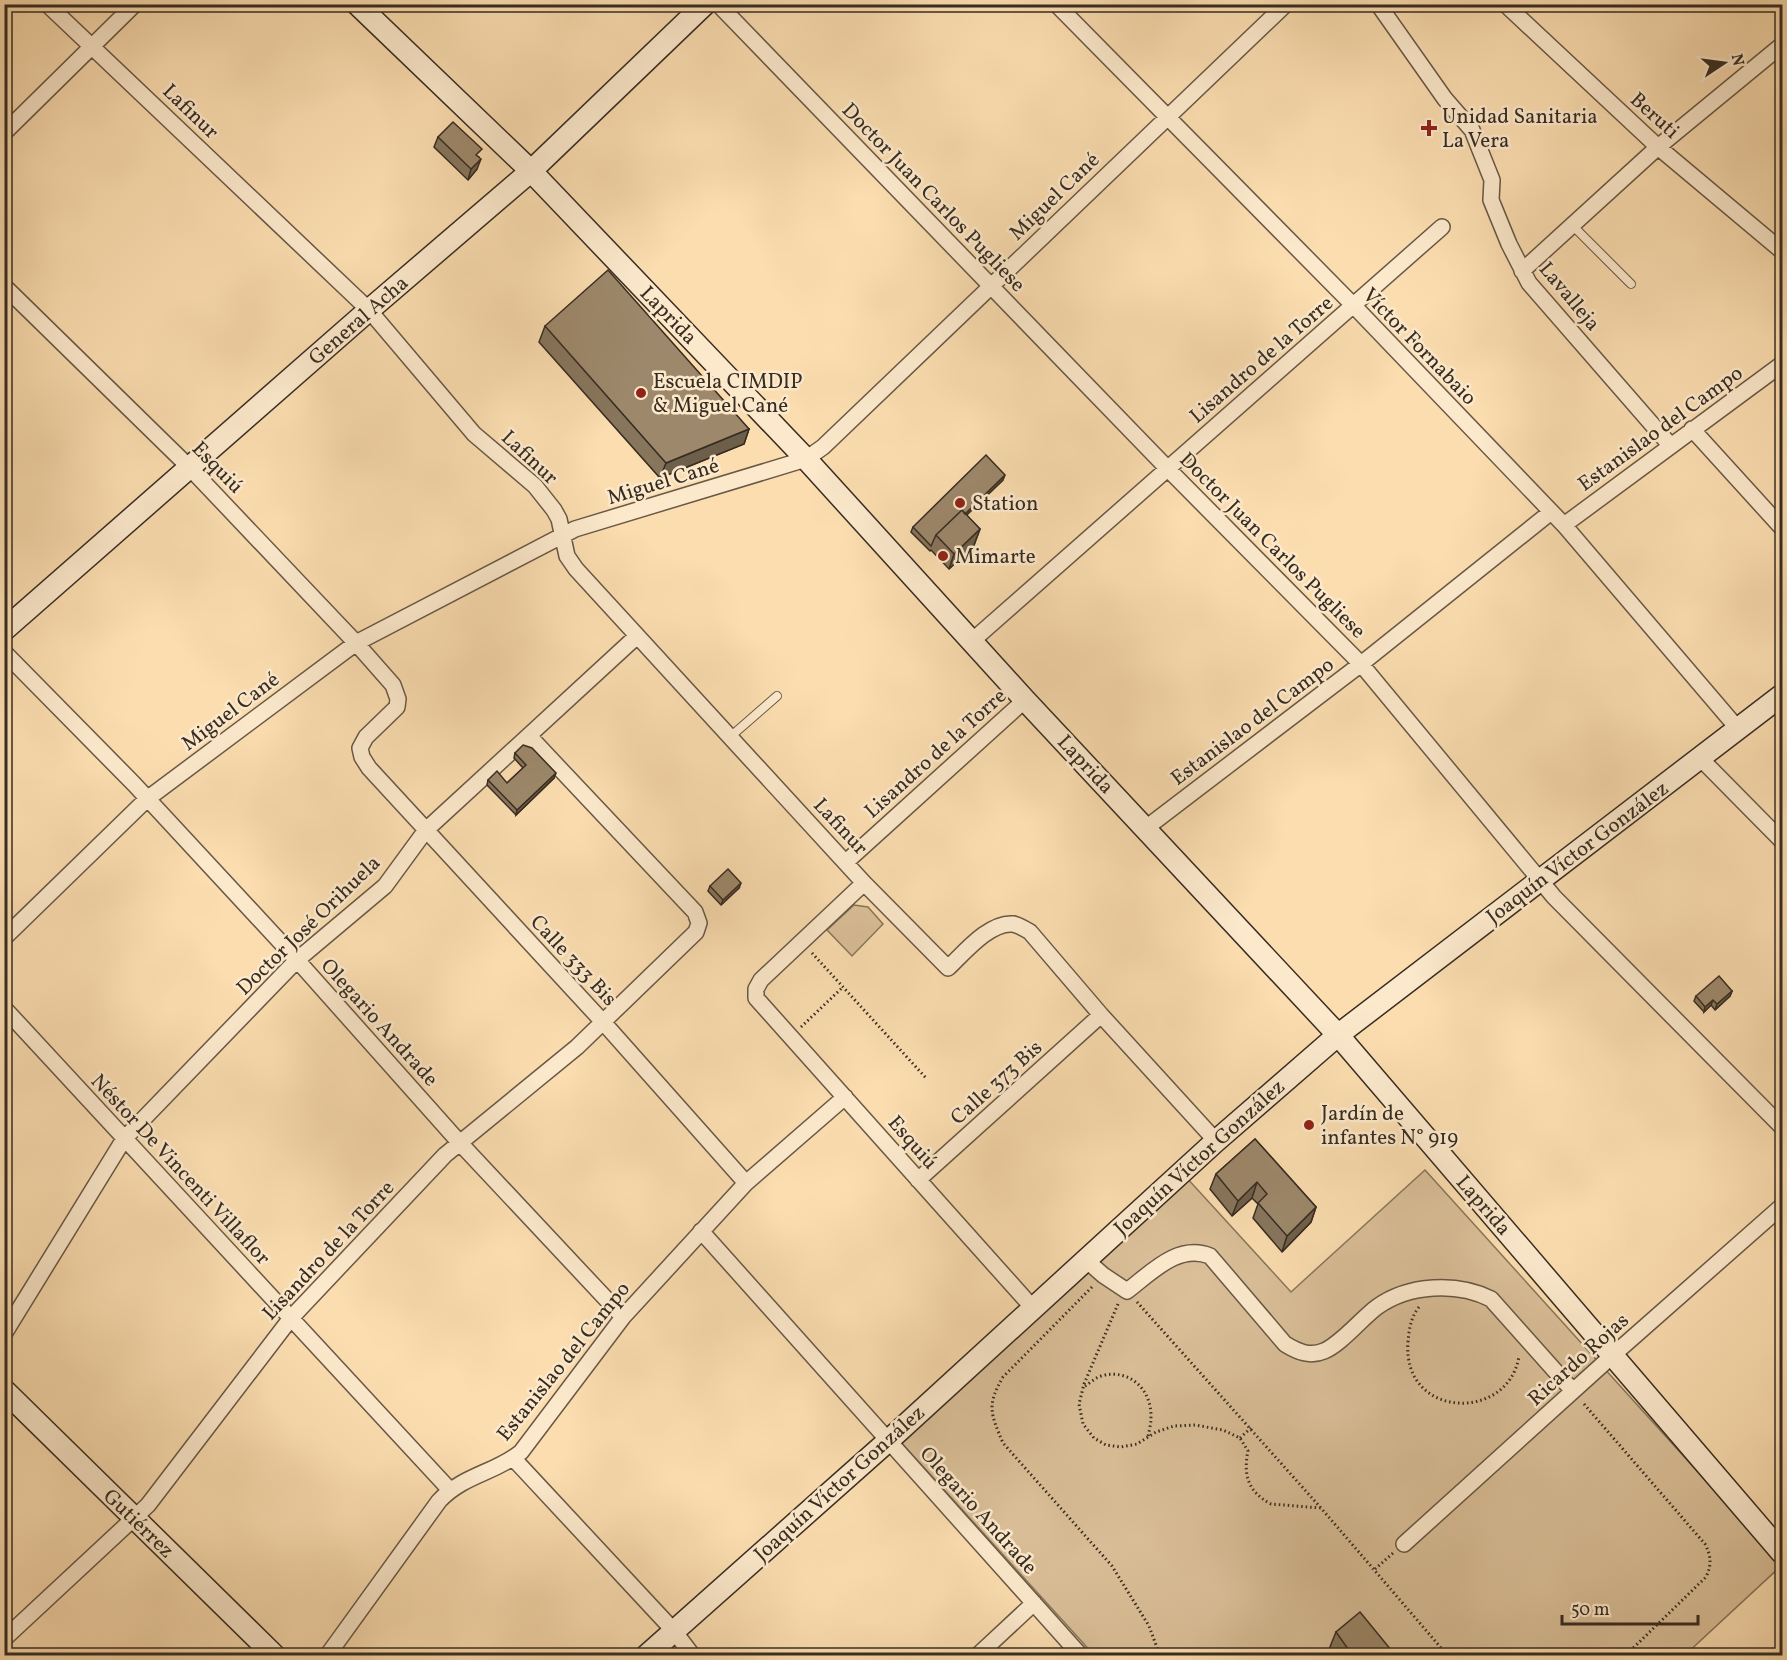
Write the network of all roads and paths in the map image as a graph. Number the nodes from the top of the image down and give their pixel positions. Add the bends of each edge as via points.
1 (47, 4) edge
2 (135, 4) edge
3 (357, 4) edge
4 (705, 4) edge
5 (718, 4) edge
6 (1056, 4) edge
7 (1286, 4) edge
8 (1378, 4) edge
9 (1505, 4) edge
10 (1782, 45) edge
11 (93, 47) junction
12 (1167, 116) junction
13 (4, 134) edge
14 (1658, 147) junction
15 (531, 171) junction
16 (1572, 225) junction
17 (1442, 227) dead end
18 (1782, 251) edge
19 (1522, 271) junction
20 (1631, 285) dead end
21 (4, 286) edge
22 (990, 286) junction
23 (1354, 306) junction
24 (369, 310) junction
25 (1782, 364) edge
26 (1692, 429) junction
27 (1670, 445) junction
28 (806, 459) junction
29 (190, 468) junction
30 (1168, 469) junction
31 (1551, 512) junction
32 (1564, 525) junction
33 (1782, 528) edge
34 (562, 535) junction
35 (4, 630) edge
36 (637, 636) junction
37 (972, 641) junction
38 (356, 643) junction
39 (4, 652) edge
40 (1361, 664) junction
41 (1782, 695) edge
42 (777, 696) dead end
43 (1025, 700) junction
44 (1739, 730) junction
45 (529, 736) junction
46 (730, 737) junction
47 (1701, 759) junction
48 (369, 768) joint
49 (147, 799) junction
50 (1146, 828) junction
51 (426, 830) junction
52 (1782, 841) edge
53 (846, 862) junction
54 (1540, 880) junction
55 (864, 883) junction
56 (4, 938) edge
57 (801, 942) junction
58 (297, 960) junction
59 (843, 987) junction
60 (4, 1008) edge
61 (1101, 1015) junction
62 (603, 1022) junction
63 (1338, 1035) junction
64 (790, 1036) junction
65 (926, 1078) dead end
66 (845, 1097) junction
67 (1782, 1127) edge
68 (124, 1139) junction
69 (1216, 1141) junction
70 (459, 1142) junction
71 (918, 1180) junction
72 (746, 1183) junction
73 (1782, 1206) edge
74 (701, 1231) junction
75 (1085, 1259) junction
76 (1103, 1275) junction
77 (1444, 1288) junction
78 (1127, 1291) junction
79 (1032, 1307) junction
80 (623, 1317) junction
81 (291, 1318) junction
82 (1520, 1333) junction
83 (4, 1334) edge
84 (1613, 1355) junction
85 (1083, 1387) junction
86 (4, 1390) edge
87 (1573, 1391) junction
88 (1251, 1428) junction
89 (1148, 1437) junction
90 (1240, 1438) junction
91 (888, 1441) junction
92 (513, 1458) junction
93 (449, 1489) junction
94 (1321, 1508) junction
95 (134, 1519) junction
96 (1404, 1545) joint
97 (1782, 1553) edge
98 (1375, 1569) junction
99 (1034, 1603) junction
100 (674, 1630) junction
101 (4, 1639) edge
102 (275, 1656) edge
103 (327, 1656) edge
104 (646, 1656) edge
105 (693, 1656) edge
106 (977, 1656) edge
107 (1081, 1656) edge
108 (1160, 1656) edge
109 (1448, 1656) edge
110 (1624, 1656) edge

1 - 11 street, Lafinur
2 - 11 street
3 - 15 street, Laprida
4 - 15 street, General Acha
5 - 22 street, Doctor Juan Carlos Pugliese
6 - 12 street, Víctor Fornabaio
7 - 12 street, Miguel Cané
8 - 19 street, Lavalleja via 1445,99 1472,130 1492,180 1491,201
9 - 14 street, Beruti
10 - 14 street
11 - 13 street
11 - 24 street, Lafinur
12 - 22 street, Miguel Cané
12 - 23 street, Víctor Fornabaio
14 - 16 street
14 - 18 street, Beruti
15 - 24 street, General Acha
15 - 28 street, Laprida
16 - 19 street
16 - 20 lane
17 - 23 street, Lisandro de la Torre
19 - 27 street, Lavalleja
21 - 29 street, Esquiú
22 - 28 street, Miguel Cané
22 - 30 street, Doctor Juan Carlos Pugliese
23 - 30 street, Lisandro de la Torre
23 - 31 street, Víctor Fornabaio
24 - 29 street, General Acha
24 - 34 street, Lafinur via 474,434 535,486 559,519
25 - 26 street, Estanislao del Campo
26 - 27 street, Estanislao del Campo
26 - 33 street
27 - 32 street, Estanislao del Campo
28 - 34 street, Miguel Cané
28 - 37 street, Laprida
29 - 35 street, General Acha
29 - 38 street, Esquiú
30 - 37 street, Lisandro de la Torre
30 - 40 street, Doctor Juan Carlos Pugliese
31 - 32 street, Víctor Fornabaio
31 - 40 street, Estanislao del Campo
32 - 44 street, Víctor Fornabaio
34 - 36 street, Lafinur via 576,569
34 - 38 street, Miguel Cané
36 - 45 street, Doctor José Orihuela
36 - 46 street, Lafinur
37 - 43 street, Laprida
38 - 48 street, Esquiú via 393,685 398,699 397,707 360,748
38 - 49 street, Miguel Cané
39 - 49 street, Olegario Andrade
40 - 50 street, Estanislao del Campo
40 - 54 street, Doctor Juan Carlos Pugliese
41 - 44 street, Joaquín Víctor González
42 - 46 lane
43 - 50 street, Laprida
43 - 53 street, Lisandro de la Torre
44 - 47 street, Joaquín Víctor González
45 - 51 street, Doctor José Orihuela
45 - 62 street, Lisandro de la Torre via 695,912 699,923 696,932
46 - 53 street, Lafinur
47 - 52 street
47 - 54 street, Joaquín Víctor González
48 - 51 street, Calle 333 Bis
49 - 56 street, Miguel Cané
49 - 58 street, Olegario Andrade
50 - 63 street, Laprida
51 - 58 street, Doctor José Orihuela via 385,886
51 - 62 street, Calle 333 Bis
53 - 55 street, Lafinur
54 - 63 street, Joaquín Víctor González
54 - 67 street, Doctor Juan Carlos Pugliese
55 - 57 street
55 - 61 street, Lafinur via 946,970 1001,924 1015,924 1030,932
57 - 59 path
57 - 64 street, Esquiú via 756,989 760,1005
58 - 68 street, Doctor José Orihuela
58 - 70 street, Olegario Andrade
59 - 64 path
59 - 65 path
60 - 68 street, Néstor De Vincenti Villaflor
61 - 69 street
61 - 71 street, Calle 373 Bis
62 - 70 street, Lisandro de la Torre
62 - 72 street, Calle 333 Bis
63 - 69 street, Joaquín Víctor González
63 - 84 street, Laprida
64 - 66 street, Esquiú
66 - 71 street, Esquiú
66 - 72 street, Estanislao del Campo
68 - 81 street, Néstor De Vincenti Villaflor
68 - 83 street, Doctor José Orihuela
69 - 75 street, Joaquín Víctor González
70 - 80 street, Olegario Andrade
70 - 81 street, Lisandro de la Torre
71 - 79 street, Esquiú
72 - 74 street, Estanislao del Campo
73 - 84 street, Ricardo Rojas
74 - 80 street, Estanislao del Campo
74 - 91 street, Olegario Andrade
75 - 76 street
75 - 79 street, Joaquín Víctor González
76 - 78 street
76 - 108 path via 1003,1377 991,1405 1003,1443 1112,1566 1149,1626
77 - 78 street via 1419,1289 1399,1296 1379,1306 1325,1351 1308,1354 1286,1344 1219,1264 1199,1251 1174,1256
77 - 82 street via 1478,1292 1491,1299
77 - 82 path via 1425,1300 1414,1314 1407,1349 1416,1381 1439,1399 1469,1403 1502,1388 1516,1371
78 - 85 path
78 - 88 path
79 - 91 street, Joaquín Víctor González
80 - 92 street, Estanislao del Campo via 529,1443
81 - 93 street, Néstor De Vincenti Villaflor
81 - 95 street, Lisandro de la Torre
82 - 87 street
84 - 87 street, Ricardo Rojas
84 - 97 street, Laprida
85 - 89 path via 1078,1404 1083,1424 1094,1437 1106,1445 1121,1447
85 - 89 path via 1100,1376 1127,1375 1144,1391 1149,1405
86 - 95 street, Gutiérrez
87 - 96 street, Ricardo Rojas
87 - 110 path via 1705,1544 1710,1555 1706,1577
88 - 90 path
88 - 94 path
89 - 90 path via 1174,1426 1194,1425 1223,1430
90 - 94 path via 1248,1451 1248,1482 1257,1495 1271,1504
91 - 99 street, Olegario Andrade
91 - 100 street, Joaquín Víctor González
92 - 93 street, Estanislao del Campo
92 - 100 street
93 - 103 street, Estanislao del Campo
94 - 98 path
95 - 101 street, Lisandro de la Torre
95 - 102 street, Gutiérrez
96 - 98 path
98 - 109 path
99 - 106 street
99 - 107 street, Olegario Andrade
100 - 104 street, Joaquín Víctor González
100 - 105 street

